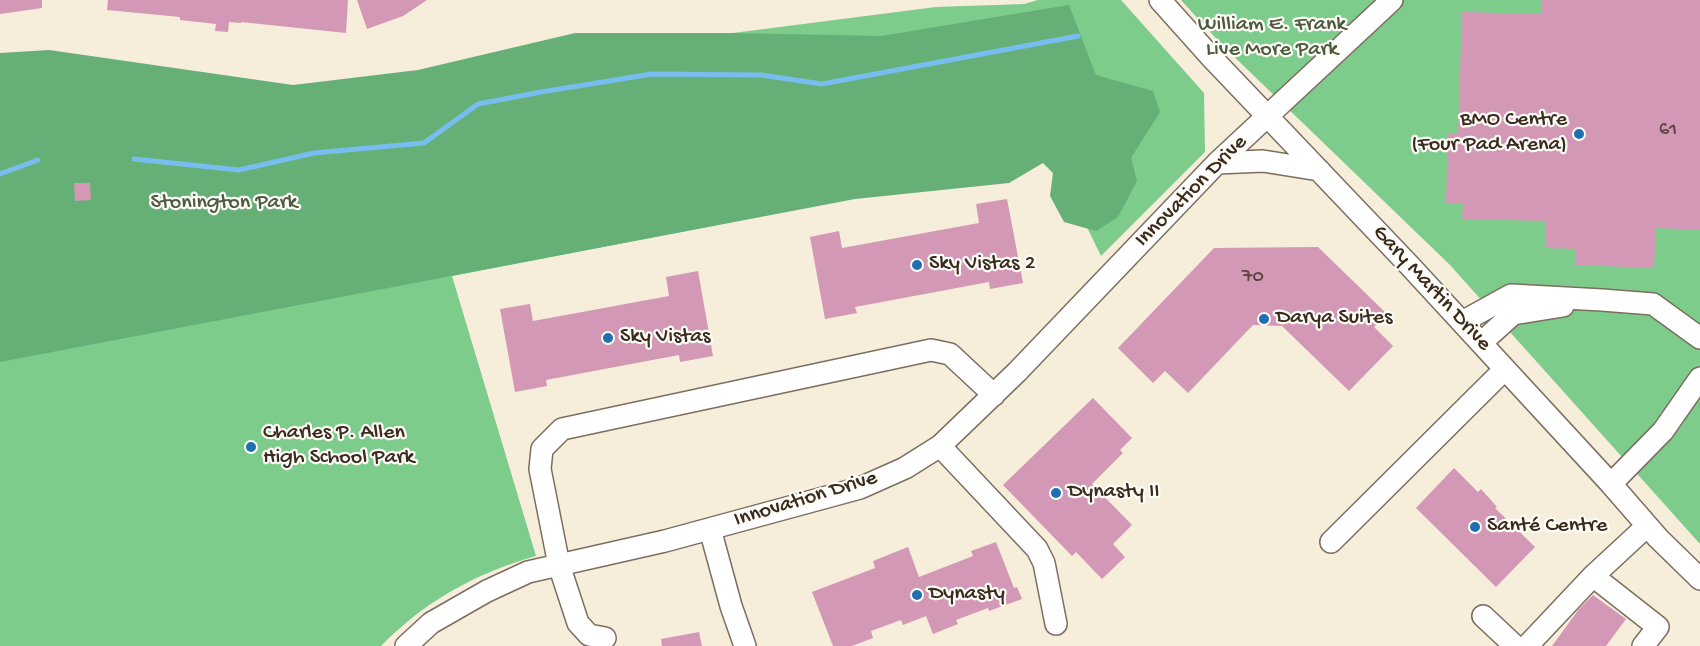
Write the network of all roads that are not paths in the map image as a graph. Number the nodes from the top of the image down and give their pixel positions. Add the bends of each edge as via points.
1 (1160, 0) edge
2 (1392, 0) edge
3 (1268, 117) junction
4 (1217, 163) junction
5 (1318, 170) junction
6 (1602, 300) junction
7 (1462, 322) junction
8 (1700, 338) edge
9 (1481, 343) junction
10 (1505, 369) junction
11 (1700, 378) edge
12 (994, 395) junction
13 (940, 446) junction
14 (1611, 484) junction
15 (1647, 526) junction
16 (710, 529) junction
17 (1331, 542) dead end
18 (559, 565) junction
19 (1593, 576) junction
20 (1700, 579) edge
21 (1483, 616) dead end
22 (1056, 624) dead end
23 (606, 638) dead end
24 (406, 646) edge
25 (745, 646) edge
26 (1515, 646) edge
27 (1527, 646) edge
28 (1643, 646) edge

1 - 3 street, Gary Martin Drive
2 - 3 street, Innovation Drive
3 - 4 street, Innovation Drive
3 - 5 street, Gary Martin Drive
4 - 5 street via 1263,162
4 - 12 street, Innovation Drive
5 - 7 street, Gary Martin Drive
6 - 7 street via 1511,295
6 - 8 street via 1653,304
6 - 9 street via 1513,314
7 - 9 street, Gary Martin Drive
9 - 10 street, Gary Martin Drive
10 - 14 street, Gary Martin Drive
10 - 17 street
11 - 14 street via 1663,431
12 - 13 street, Innovation Drive
12 - 18 street via 950,354 931,350 562,429 542,449 540,469
13 - 16 street, Innovation Drive via 905,468 860,488
13 - 22 street via 1037,549 1044,563
14 - 15 street, Gary Martin Drive
15 - 19 street
15 - 20 street, Gary Martin Drive
16 - 18 street, Innovation Drive
16 - 25 street
18 - 23 street via 578,623 589,635
18 - 24 street, Innovation Drive via 528,572 487,591 431,623
19 - 27 street
19 - 28 street via 1658,627
21 - 26 street

